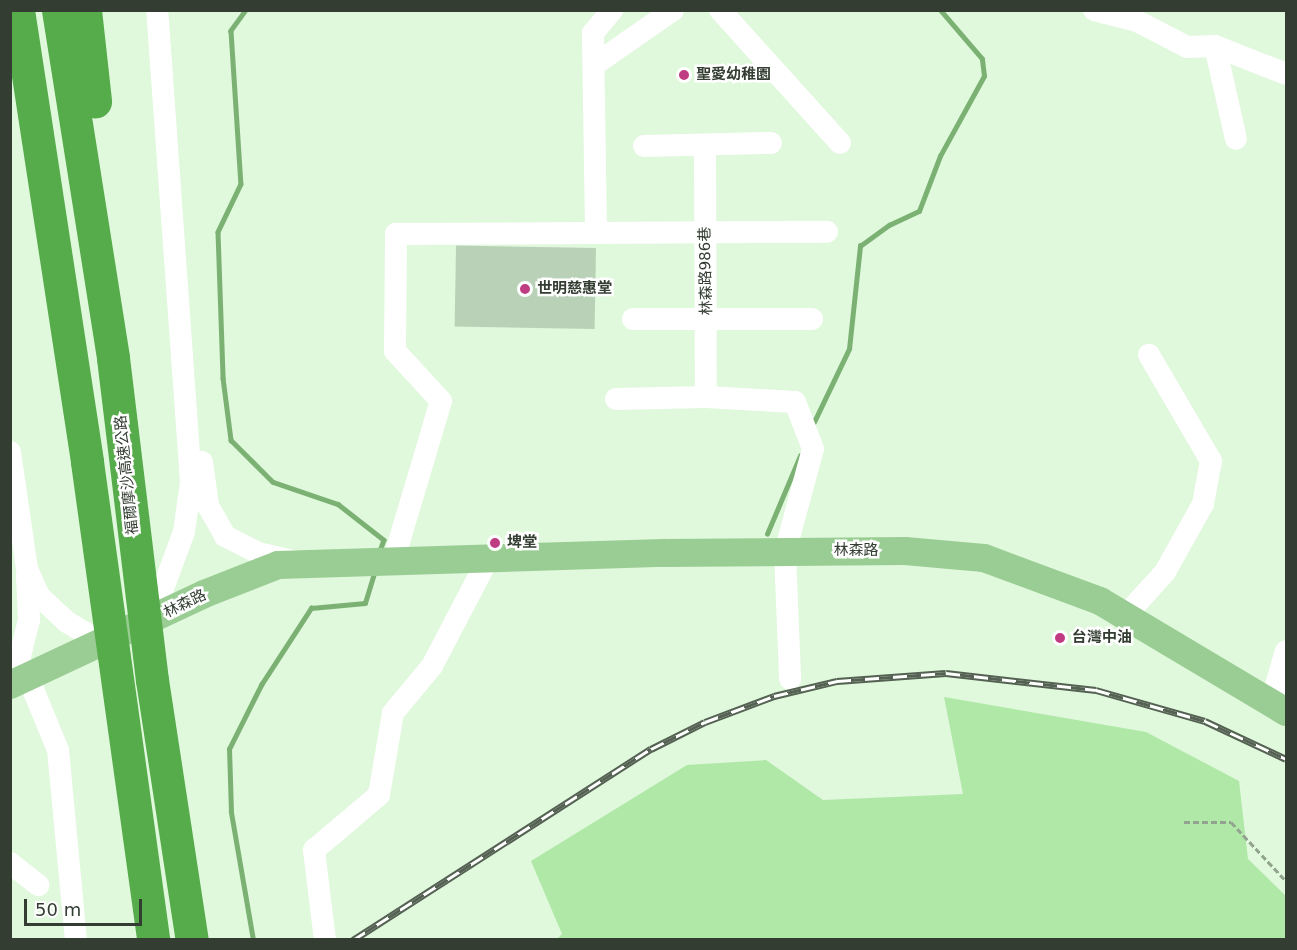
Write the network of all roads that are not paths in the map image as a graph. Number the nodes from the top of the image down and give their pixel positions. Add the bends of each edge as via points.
1 (18, 10) edge
2 (58, 10) edge
3 (85, 10) edge
4 (157, 10) edge
5 (612, 10) edge
6 (673, 10) edge
7 (1094, 10) edge
8 (725, 12) edge
9 (1215, 46) junction
10 (594, 65) junction
11 (1287, 74) edge
12 (1236, 139) dead end
13 (771, 143) dead end
14 (840, 143) dead end
15 (705, 145) junction
16 (644, 146) dead end
17 (596, 230) junction
18 (827, 232) dead end
19 (705, 233) junction
20 (633, 319) dead end
21 (812, 319) dead end
22 (707, 320) junction
23 (1149, 355) dead end
24 (706, 397) junction
25 (616, 399) dead end
26 (189, 411) junction
27 (125, 450) junction
28 (10, 452) edge
29 (785, 552) junction
30 (488, 559) junction
31 (383, 562) junction
32 (301, 563) junction
33 (27, 569) junction
34 (1126, 615) junction
35 (151, 621) junction
36 (104, 644) junction
37 (1287, 651) edge
38 (16, 675) edge
39 (790, 678) dead end
40 (1279, 707) edge
41 (10, 863) edge
42 (38, 885) dead end
43 (76, 939) edge
44 (153, 939) edge
45 (192, 939) edge
46 (325, 939) edge

1 - 44 highway
2 - 27 highway, 福爾摩沙高速公路 via 80,133
3 - 27 highway via 113,259
4 - 26 street
5 - 10 street via 593,33
6 - 10 street
7 - 9 street via 1137,21 1187,47
8 - 14 street
9 - 11 street
9 - 12 street
10 - 17 street
13 - 15 street
15 - 16 street
15 - 19 street, 林森路986巷
17 - 19 street
17 - 31 street via 396,234 395,351 441,401
18 - 19 street
19 - 22 street, 林森路986巷
20 - 22 street
21 - 22 street
22 - 24 street, 林森路986巷
23 - 34 street via 1211,461 1203,504 1166,572
24 - 25 street
24 - 29 street via 795,402 813,449
26 - 32 street via 197,435 208,506 225,536 258,553
26 - 35 street via 191,482 184,532
27 - 45 highway, 福爾摩沙高速公路 via 136,566
28 - 33 street
29 - 30 main road, 林森路
29 - 34 main road, 林森路 via 905,551 984,558 1100,601
29 - 39 street
30 - 31 main road, 林森路
30 - 46 street via 432,666 393,712 379,795 314,850
31 - 32 main road, 林森路
32 - 35 main road, 林森路 via 278,564
33 - 36 street via 39,596 67,621
33 - 38 street via 29,620
34 - 40 main road, 林森路
35 - 36 main road, 林森路
36 - 38 main road, 林森路
37 - 40 street
38 - 43 street via 58,750
41 - 42 street

